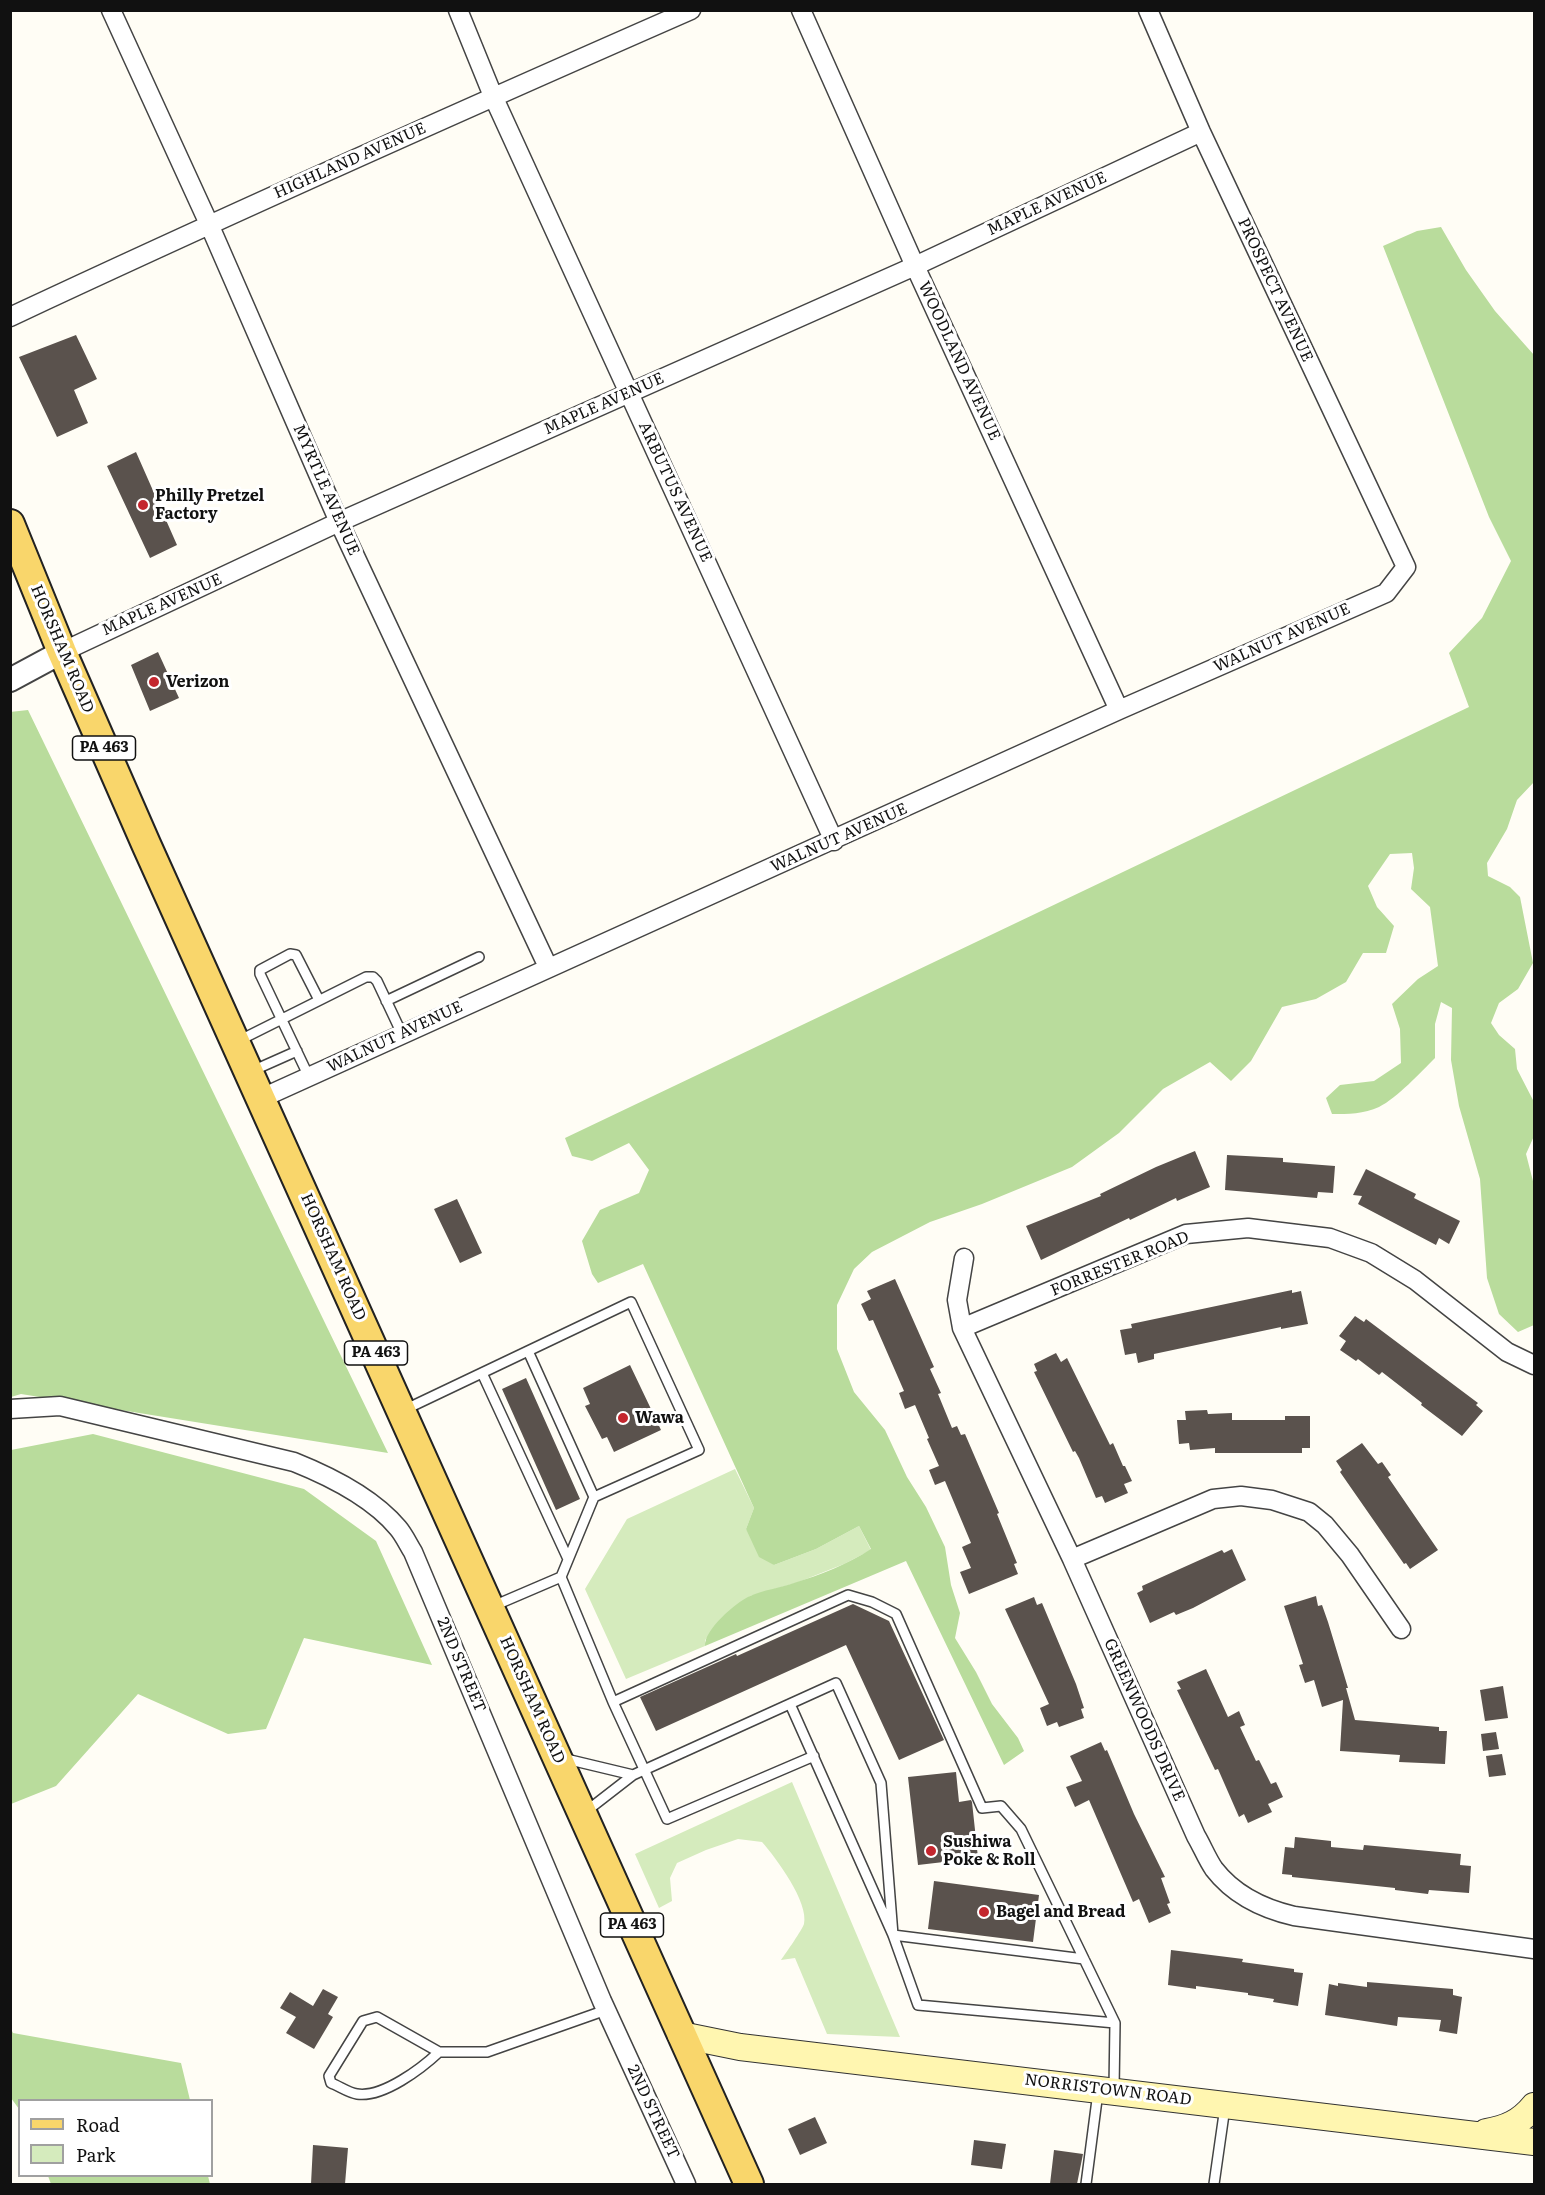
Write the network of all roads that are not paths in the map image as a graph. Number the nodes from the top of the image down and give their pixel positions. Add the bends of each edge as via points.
1 (111, 10) edge
2 (458, 10) edge
3 (691, 10) edge
4 (801, 10) edge
5 (1148, 10) edge
6 (494, 96) junction
7 (1201, 132) junction
8 (209, 224) junction
9 (915, 266) junction
10 (10, 317) edge
11 (630, 392) junction
12 (339, 522) junction
13 (10, 524) edge
14 (1406, 567) joint
15 (62, 652) junction
16 (10, 680) edge
17 (1119, 710) junction
18 (834, 841) junction
19 (479, 957) dead end
20 (548, 968) junction
21 (319, 1000) junction
22 (386, 1001) junction
23 (282, 1019) junction
24 (402, 1034) junction
25 (236, 1042) junction
26 (297, 1051) junction
27 (250, 1072) junction
28 (309, 1077) junction
29 (262, 1098) junction
30 (964, 1258) dead end
31 (962, 1328) junction
32 (528, 1351) junction
33 (1534, 1365) edge
34 (482, 1373) junction
35 (10, 1409) edge
36 (402, 1411) junction
37 (594, 1497) junction
38 (568, 1559) junction
39 (1072, 1559) junction
40 (561, 1577) junction
41 (490, 1607) junction
42 (1401, 1629) dead end
43 (613, 1702) junction
44 (790, 1704) junction
45 (814, 1756) junction
46 (558, 1757) junction
47 (644, 1770) junction
48 (633, 1776) junction
49 (583, 1814) junction
50 (893, 1935) junction
51 (1534, 1949) edge
52 (1084, 1959) junction
53 (606, 2010) junction
54 (1114, 2023) junction
55 (681, 2035) junction
56 (439, 2052) junction
57 (1106, 2090) junction
58 (1226, 2104) junction
59 (1534, 2106) edge
60 (1471, 2134) junction
61 (1534, 2142) edge
62 (686, 2184) edge
63 (748, 2184) edge
64 (1086, 2184) edge
65 (1214, 2184) edge

1 - 8 street, MYRTLE AVENUE
2 - 6 street, ARBUTUS AVENUE
3 - 6 street, HIGHLAND AVENUE
4 - 9 street, WOODLAND AVENUE
5 - 7 street, PROSPECT AVENUE
6 - 8 street, HIGHLAND AVENUE
6 - 11 street, ARBUTUS AVENUE
7 - 9 street, MAPLE AVENUE
7 - 14 street, PROSPECT AVENUE
8 - 10 street, HIGHLAND AVENUE
8 - 12 street, MYRTLE AVENUE
9 - 11 street, MAPLE AVENUE
9 - 17 street, WOODLAND AVENUE
11 - 12 street, MAPLE AVENUE
11 - 18 street, ARBUTUS AVENUE
12 - 15 street, MAPLE AVENUE
12 - 20 street, MYRTLE AVENUE
13 - 15 main road, HORSHAM ROAD / PA 463
14 - 17 street, WALNUT AVENUE via 1386,593
15 - 16 street, MAPLE AVENUE
15 - 25 main road, HORSHAM ROAD / PA 463
17 - 18 street, WALNUT AVENUE
18 - 20 street, WALNUT AVENUE
19 - 22 lane
20 - 24 street, WALNUT AVENUE
21 - 22 lane via 373,977
21 - 23 lane
21 - 23 lane via 296,955 290,954 264,967 260,974
22 - 24 lane
23 - 25 lane
23 - 26 lane
24 - 28 street, WALNUT AVENUE
25 - 27 main road, HORSHAM ROAD / PA 463
26 - 27 lane
26 - 28 lane
27 - 29 main road, HORSHAM ROAD / PA 463
28 - 29 street, WALNUT AVENUE
29 - 36 main road, HORSHAM ROAD / PA 463
30 - 31 street, GREENWOODS DRIVE via 957,1299
31 - 33 street, FORRESTER ROAD via 1186,1234 1248,1228 1330,1238 1371,1253 1415,1281 1507,1352
31 - 39 street, GREENWOODS DRIVE
32 - 34 lane
32 - 37 lane
32 - 37 lane via 631,1302 699,1450
34 - 36 lane
34 - 38 lane
35 - 53 street, 2ND STREET via 60,1406 294,1462 334,1480 398,1528 413,1552
36 - 41 main road, HORSHAM ROAD / PA 463
37 - 38 lane
38 - 40 lane
39 - 42 street via 1213,1499 1241,1496 1272,1500 1309,1512 1325,1525
39 - 51 street, GREENWOODS DRIVE via 1196,1836 1215,1869 1244,1896 1269,1910 1294,1916
40 - 41 lane
40 - 43 lane
41 - 46 main road, HORSHAM ROAD / PA 463
43 - 47 lane
43 - 52 lane via 848,1595 896,1614 982,1808 1001,1806 1021,1829
44 - 45 lane
44 - 47 lane
44 - 50 lane via 836,1683 881,1783
45 - 47 lane via 667,1819
45 - 50 lane
46 - 48 lane
46 - 49 main road, HORSHAM ROAD / PA 463
47 - 48 lane
48 - 49 lane
49 - 55 main road, HORSHAM ROAD / PA 463
50 - 52 lane
50 - 54 lane via 918,2005
52 - 54 lane
53 - 56 lane via 487,2052
53 - 62 street, 2ND STREET
54 - 57 lane
55 - 57 main road, NORRISTOWN ROAD via 740,2047
55 - 63 main road, HORSHAM ROAD / PA 463
56 - 56 lane via 377,2017 363,2021 329,2076 331,2083 357,2094 376,2092 421,2069
57 - 58 main road, NORRISTOWN ROAD
57 - 64 lane
58 - 60 main road, NORRISTOWN ROAD
58 - 65 lane
59 - 60 main road via 1516,2124
60 - 61 main road, NORRISTOWN ROAD

